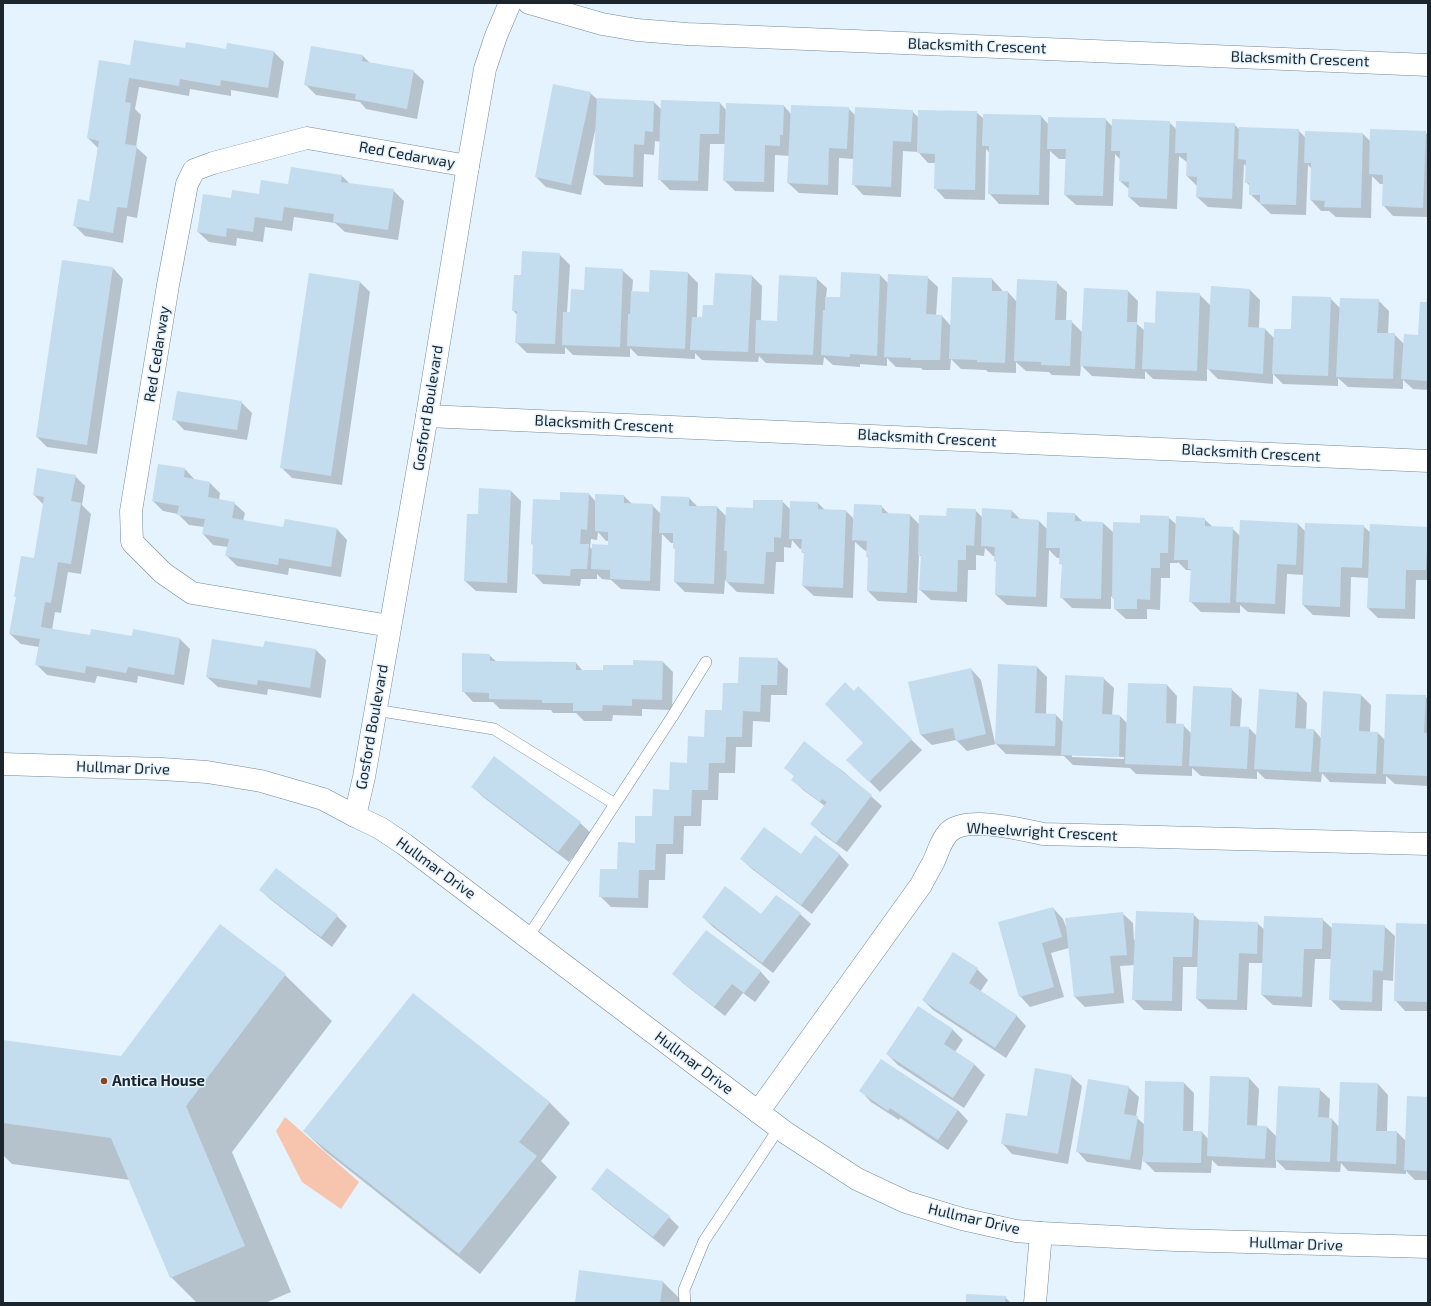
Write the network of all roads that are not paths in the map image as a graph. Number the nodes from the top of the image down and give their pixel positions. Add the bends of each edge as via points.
1 (510, 3) edge
2 (529, 3) edge
3 (1428, 65) edge
4 (468, 166) junction
5 (427, 416) junction
6 (1428, 461) edge
7 (390, 626) junction
8 (706, 662) dead end
9 (375, 710) junction
10 (3, 764) edge
11 (615, 804) junction
12 (355, 816) junction
13 (1428, 844) edge
14 (528, 937) junction
15 (758, 1112) junction
16 (779, 1128) junction
17 (1041, 1233) junction
18 (1428, 1247) edge
19 (685, 1303) edge
20 (1034, 1303) edge

1 - 4 street, Gosford Boulevard via 485,70
2 - 3 street, Blacksmith Crescent via 602,24 687,34
4 - 5 street, Gosford Boulevard
4 - 7 street, Red Cedarway via 307,138 194,170 186,184 168,285 131,511 132,542 163,573 192,593
5 - 6 street, Blacksmith Crescent
5 - 7 street, Gosford Boulevard
7 - 9 street, Gosford Boulevard
8 - 11 lane
9 - 11 lane via 494,729
9 - 12 street, Gosford Boulevard
10 - 12 street, Hullmar Drive via 162,768 207,772 261,781 323,799
11 - 14 lane
12 - 14 street, Hullmar Drive via 404,844
13 - 15 street, Wheelwright Crescent via 1043,834 1009,826 965,824 949,832 941,842 934,862 921,884
14 - 15 street, Hullmar Drive
15 - 16 street, Hullmar Drive
16 - 17 street, Hullmar Drive via 857,1179 906,1202 962,1220 1016,1231
16 - 19 lane via 704,1241 684,1290
17 - 18 street, Hullmar Drive via 1175,1240
17 - 20 street

